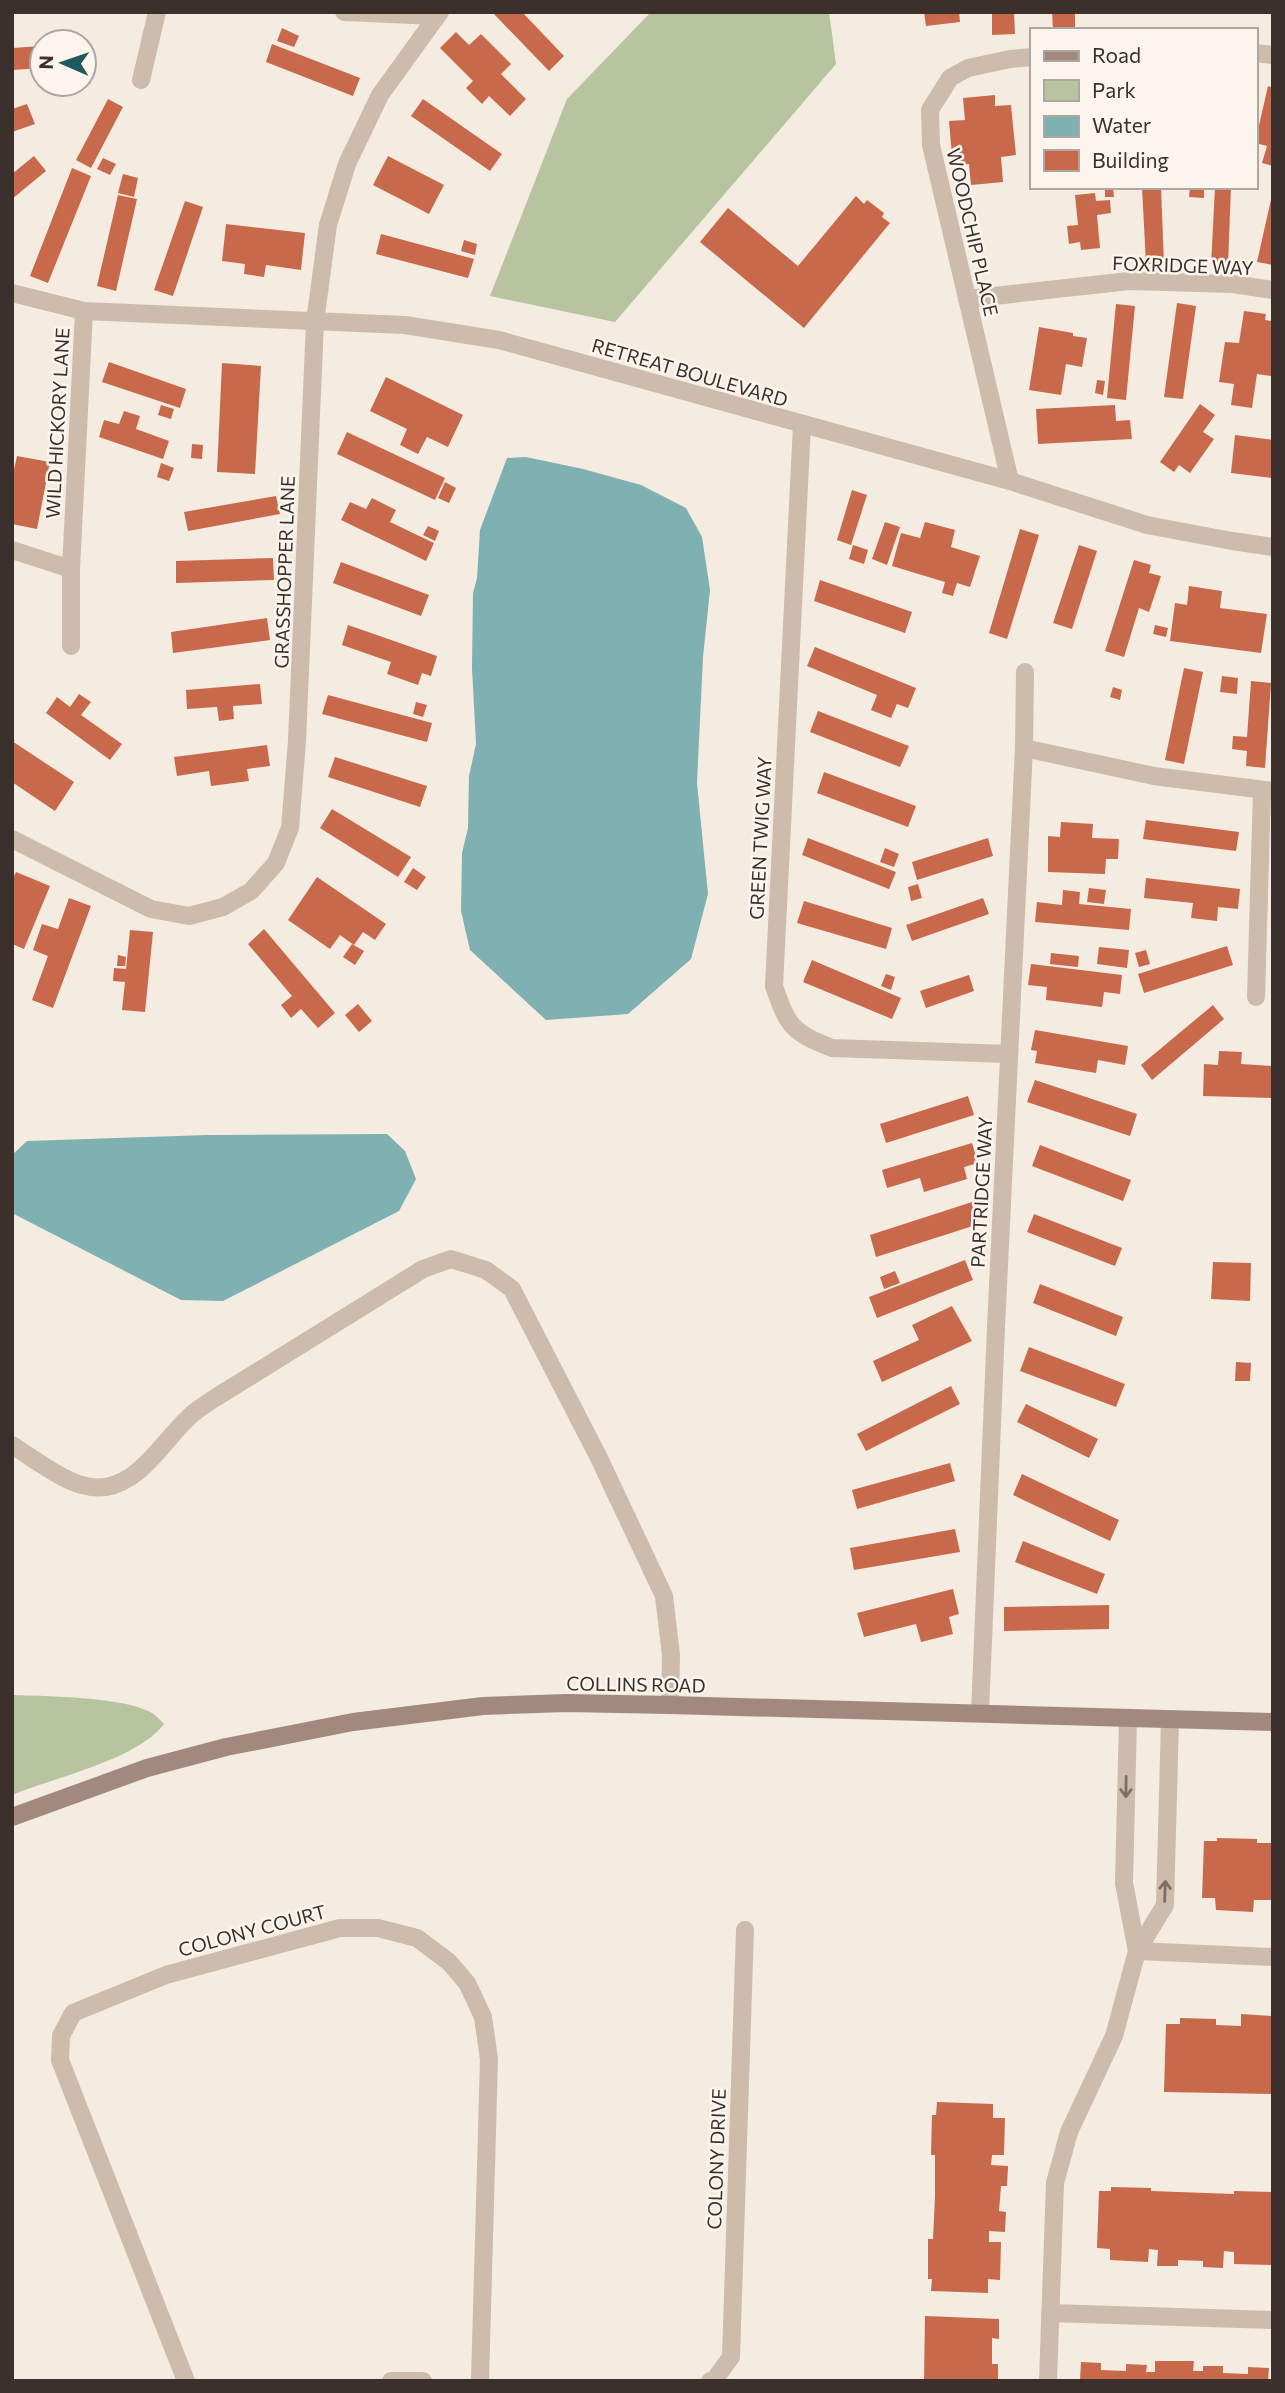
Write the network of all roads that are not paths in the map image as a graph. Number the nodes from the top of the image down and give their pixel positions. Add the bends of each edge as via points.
1 (157, 12) edge
2 (344, 12) edge
3 (438, 14) edge
4 (1030, 57) edge
5 (141, 80) dead end
6 (1273, 290) edge
7 (12, 293) edge
8 (967, 299) junction
9 (84, 312) junction
10 (315, 322) junction
11 (802, 425) junction
12 (1010, 481) junction
13 (1273, 547) edge
14 (12, 550) edge
15 (71, 569) junction
16 (71, 646) dead end
17 (1025, 672) dead end
18 (1024, 748) junction
19 (1267, 791) edge
20 (12, 839) edge
21 (1256, 997) dead end
22 (1009, 1054) junction
23 (12, 1445) edge
24 (670, 1705) junction
25 (980, 1713) junction
26 (1128, 1719) junction
27 (1170, 1720) junction
28 (1273, 1722) edge
29 (12, 1817) edge
30 (745, 1930) dead end
31 (1137, 1951) junction
32 (1273, 1956) edge
33 (1050, 2313) junction
34 (1273, 2320) edge
35 (186, 2381) edge
36 (391, 2381) edge
37 (423, 2381) edge
38 (480, 2381) edge
39 (710, 2381) edge
40 (1048, 2381) edge

1 - 5 street
2 - 3 street
3 - 10 street, GRASSHOPPER LANE via 380,95 347,164 328,226
4 - 8 street, WOODCHIP PLACE via 968,68 950,78 930,110 931,145
6 - 8 street, FOXRIDGE WAY via 1129,281
7 - 9 street, WILD HICKORY LANE
8 - 12 street, WOODCHIP PLACE
9 - 10 street, RETREAT BOULEVARD
9 - 15 street, WILD HICKORY LANE
10 - 11 street, RETREAT BOULEVARD via 405,325 499,340
10 - 20 street, GRASSHOPPER LANE via 298,741 290,828 276,863 251,891 223,907 189,916 151,909
11 - 12 street, RETREAT BOULEVARD
11 - 22 street, GREEN TWIG WAY via 774,986 785,1018 805,1037 832,1048
12 - 13 street, RETREAT BOULEVARD via 1147,525
14 - 15 street
15 - 16 street, WILD HICKORY LANE
17 - 18 street, PARTRIDGE WAY
18 - 19 street via 1154,776
18 - 22 street, PARTRIDGE WAY
19 - 21 street
22 - 25 street, PARTRIDGE WAY
23 - 24 street via 79,1485 95,1489 115,1486 150,1462 189,1417 215,1398 423,1269 452,1259 486,1270 512,1289 664,1596 671,1655
24 - 25 street, COLLINS ROAD
24 - 29 street, COLLINS ROAD via 483,1706 353,1722 147,1768
25 - 26 street, COLLINS ROAD
26 - 27 street, COLLINS ROAD
26 -> 31 street via 1124,1884
27 - 28 street, COLLINS ROAD
31 -> 27 street via 1165,1905
30 - 39 street, COLONY DRIVE via 731,2357
31 - 32 street
31 - 33 street via 1114,2036 1069,2132 1055,2183
33 - 34 street
33 - 40 street
35 - 38 street, COLONY COURT via 60,2060 61,2036 73,2013 166,1975 340,1928 378,1928 416,1938 449,1962 467,1983 483,2017 489,2059
36 - 37 street

